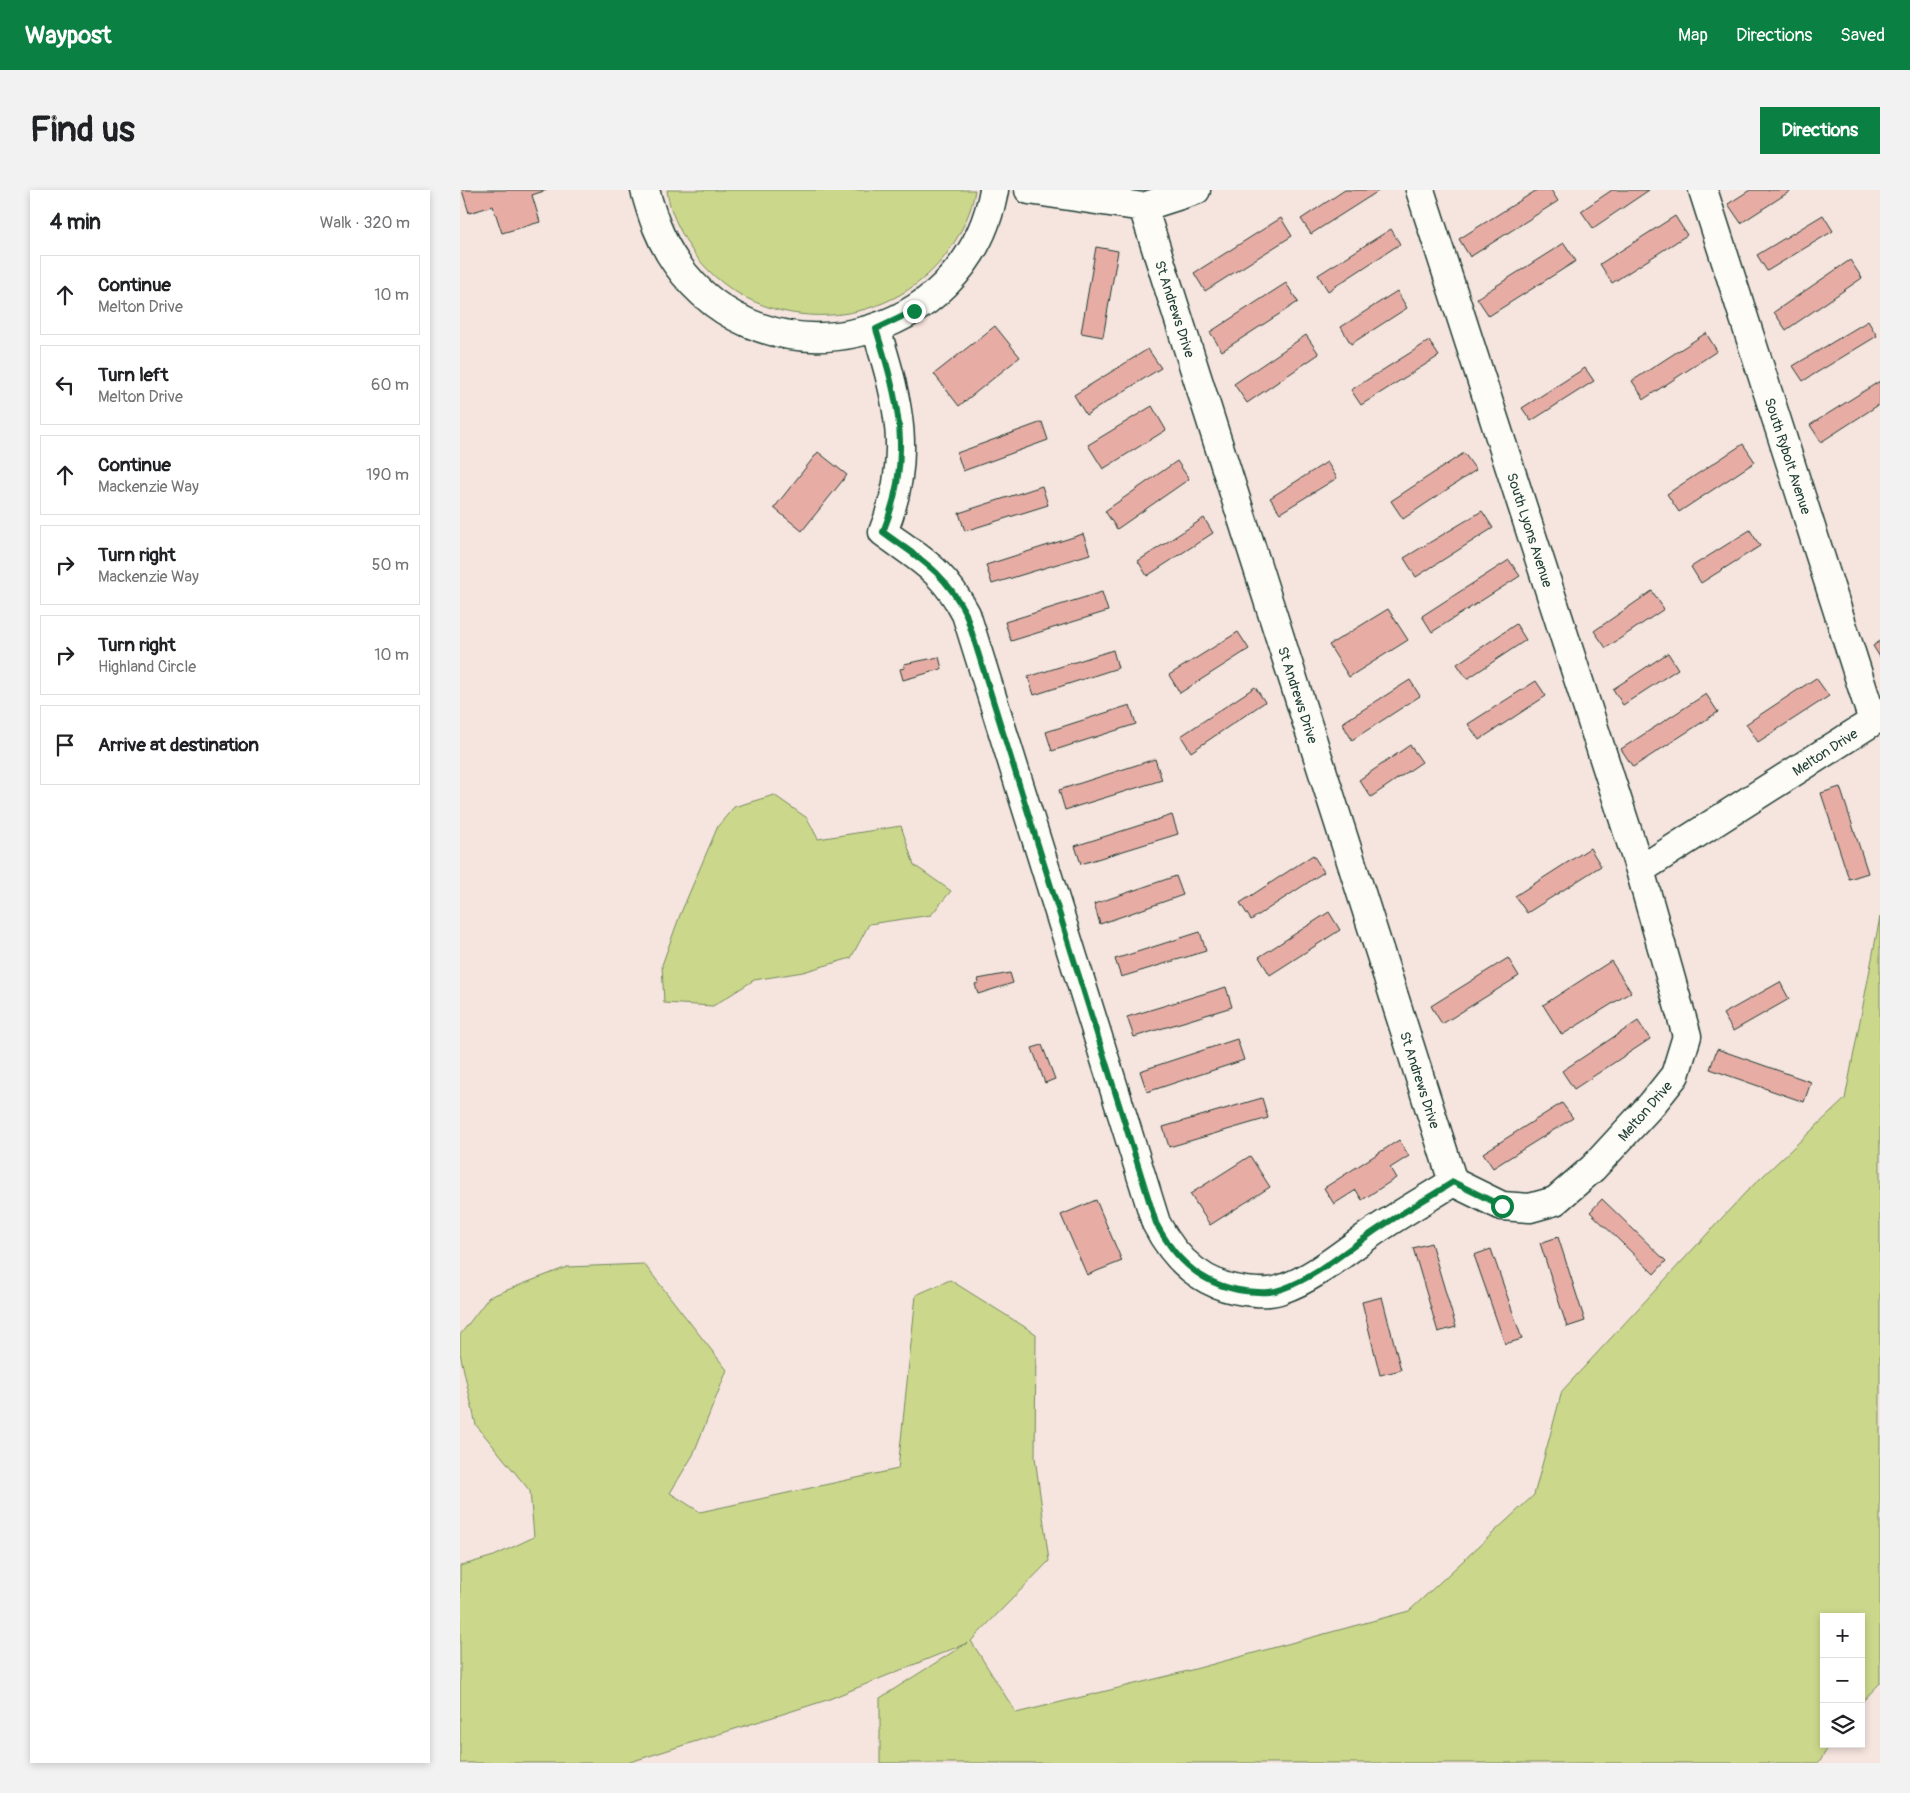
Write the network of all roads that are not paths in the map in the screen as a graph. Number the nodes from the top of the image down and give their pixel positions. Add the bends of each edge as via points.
1 (645, 190) edge
2 (994, 190) edge
3 (1029, 190) edge
4 (1196, 190) edge
5 (1420, 190) edge
6 (1703, 190) edge
7 (1143, 207) junction
8 (876, 329) junction
9 (1877, 719) edge
10 (1640, 870) junction
11 (1453, 1182) junction

1 - 8 street via 657,229 676,264 693,284 724,309 747,322 798,336 824,337
2 - 8 street via 979,240 956,273 925,303
3 - 7 street
4 - 7 street
5 - 10 street, South Lyons Avenue
6 - 9 street, South Rybolt Avenue
7 - 11 street, St Andrews Drive
8 - 11 street via 896,397 901,439 894,500 883,532 940,574 966,614 1156,1223 1168,1244 1183,1262 1208,1279 1229,1289 1262,1293 1284,1288 1314,1273
9 - 10 street, Melton Drive
10 - 11 street, Melton Drive via 1687,1036 1675,1075 1593,1168 1556,1201 1530,1208 1502,1206

